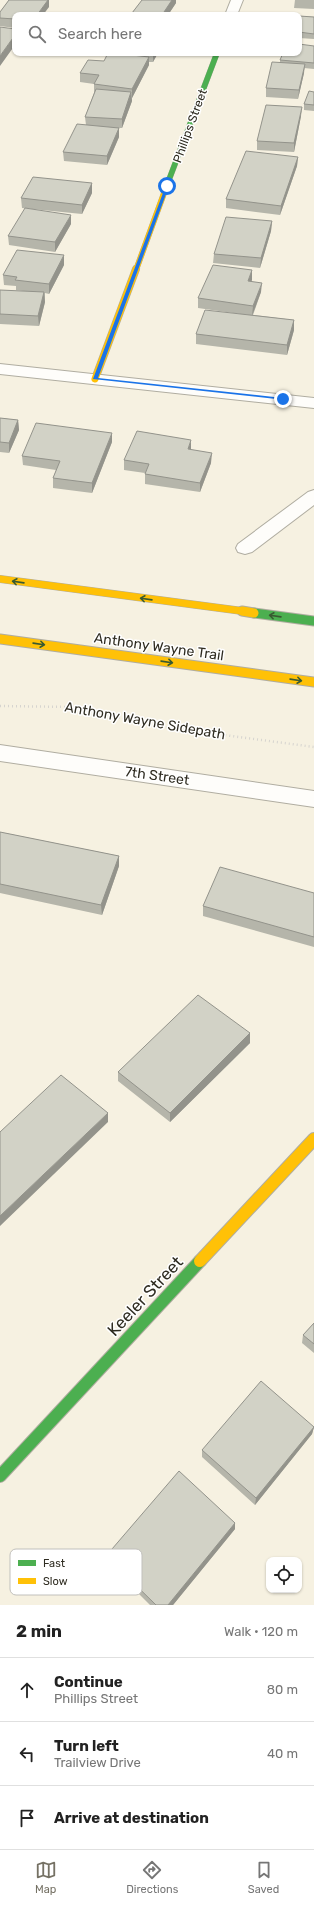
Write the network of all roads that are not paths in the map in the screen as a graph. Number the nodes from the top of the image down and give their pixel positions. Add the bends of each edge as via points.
1 (237, 0) edge
2 (232, 12) edge
3 (216, 56) edge
4 (0, 369) edge
5 (95, 379) junction
6 (314, 403) edge
7 (314, 496) edge
8 (245, 548) dead end
9 (0, 579) edge
10 (314, 621) edge
11 (0, 639) edge
12 (314, 682) edge
13 (0, 754) edge
14 (314, 799) edge
15 (314, 1139) edge
16 (0, 1476) edge

1 - 2 street
3 - 5 main road, Phillips Street
4 - 5 street
5 - 6 street
7 - 8 street
10 -> 9 main road
11 -> 12 main road, Anthony Wayne Trail
13 - 14 street, 7th Street
15 - 16 main road, Keeler Street

